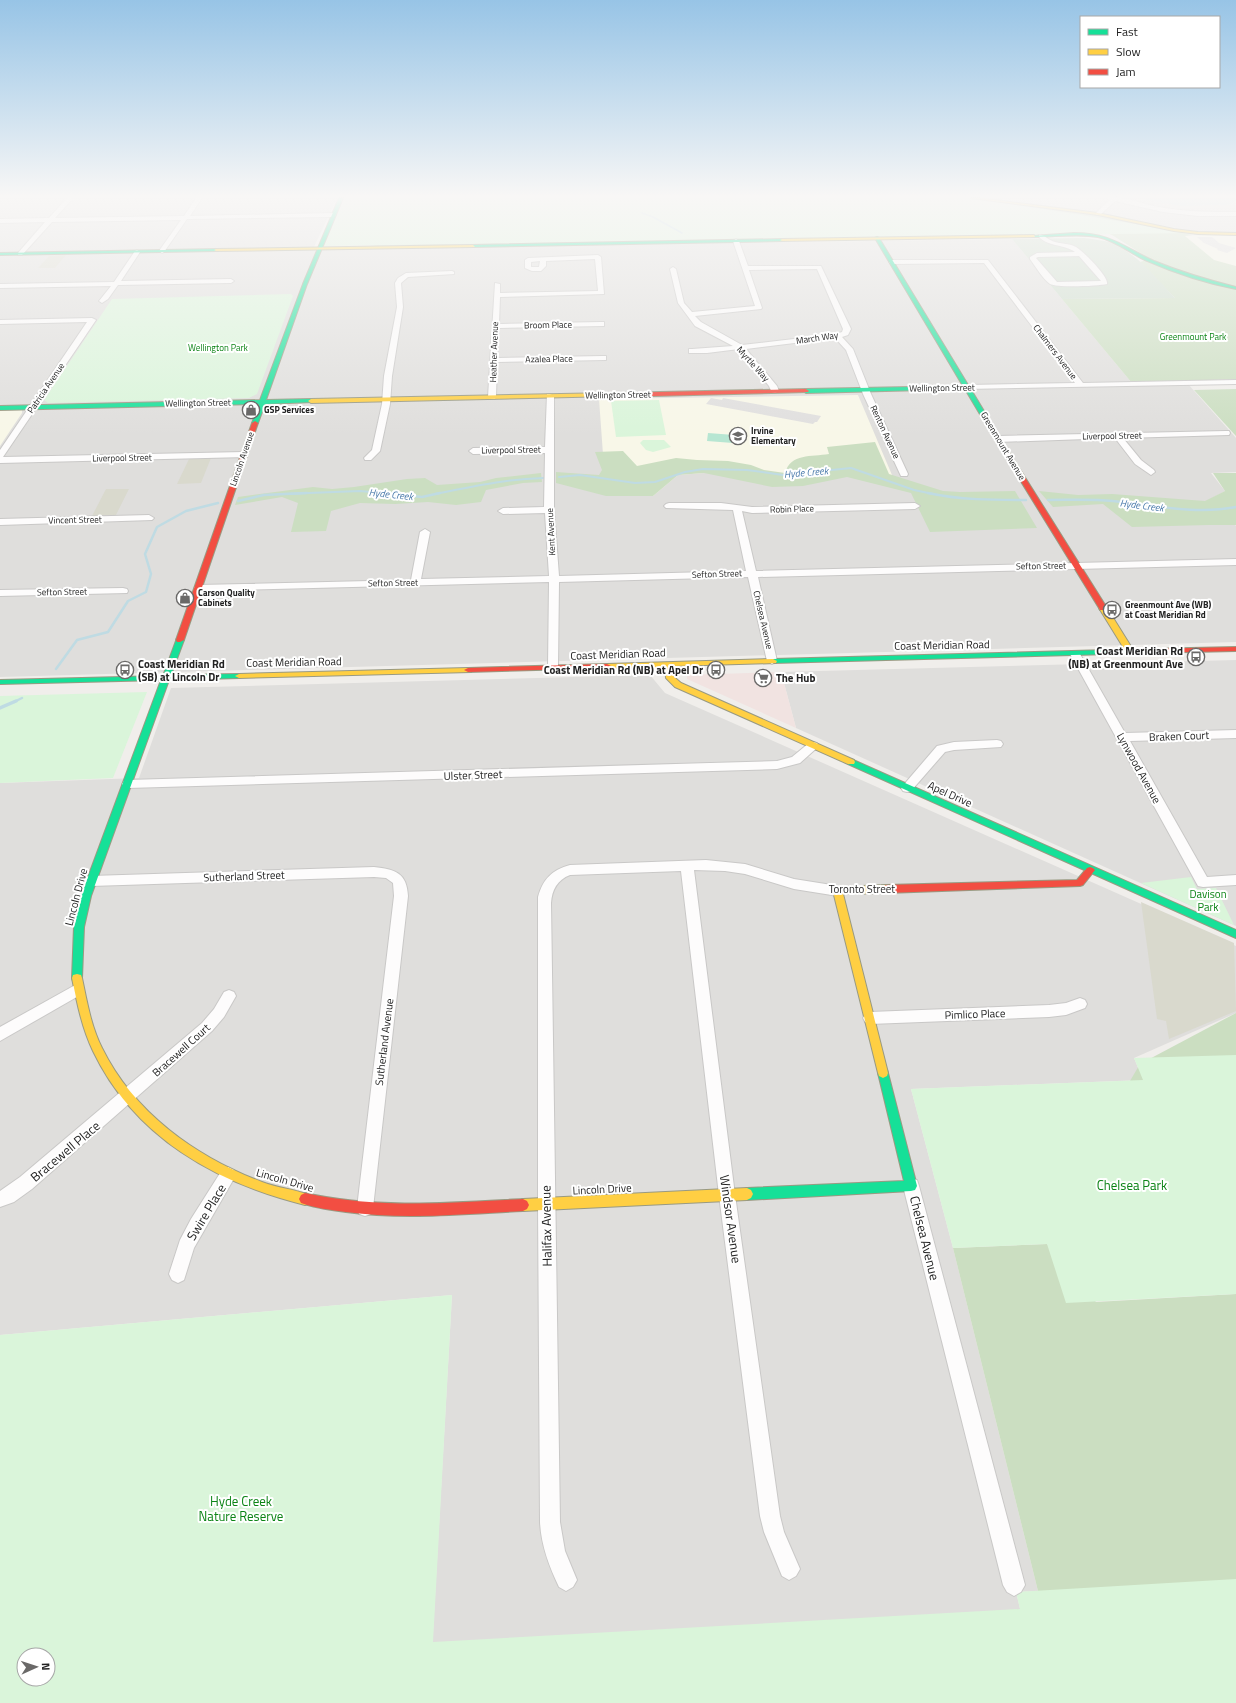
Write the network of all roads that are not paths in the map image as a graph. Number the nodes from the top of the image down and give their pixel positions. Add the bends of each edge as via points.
1 (120, 277) edge
2 (307, 277) edge
3 (402, 277) edge
4 (600, 277) edge
5 (675, 277) edge
6 (749, 277) edge
7 (824, 277) edge
8 (901, 277) edge
9 (999, 277) edge
10 (1048, 277) edge
11 (1103, 277) edge
12 (1194, 277) edge
13 (231, 281) dead end
14 (116, 284) junction
15 (497, 284) dead end
16 (0, 286) edge
17 (1236, 288) edge
18 (497, 295) junction
19 (102, 300) dead end
20 (690, 314) junction
21 (0, 322) edge
22 (601, 324) dead end
23 (495, 326) junction
24 (837, 336) junction
25 (741, 347) junction
26 (692, 351) dead end
27 (603, 358) dead end
28 (494, 360) junction
29 (1236, 382) edge
30 (1081, 386) junction
31 (968, 387) junction
32 (866, 389) junction
33 (775, 391) junction
34 (550, 396) junction
35 (492, 397) junction
36 (386, 400) junction
37 (262, 402) junction
38 (33, 407) junction
39 (0, 408) edge
40 (1226, 433) dead end
41 (1117, 436) junction
42 (998, 439) junction
43 (549, 450) junction
44 (473, 451) dead end
45 (244, 455) junction
46 (0, 456) edge
47 (368, 458) dead end
48 (0, 460) edge
49 (1151, 472) dead end
50 (904, 474) dead end
51 (669, 506) dead end
52 (915, 506) dead end
53 (737, 509) junction
54 (550, 510) junction
55 (503, 511) dead end
56 (149, 518) dead end
57 (0, 522) edge
58 (425, 532) dead end
59 (1236, 562) edge
60 (1076, 565) junction
61 (752, 573) junction
62 (554, 579) junction
63 (416, 582) junction
64 (199, 588) junction
65 (123, 591) dead end
66 (0, 592) edge
67 (1236, 649) edge
68 (1130, 653) junction
69 (1075, 654) junction
70 (772, 661) junction
71 (668, 664) junction
72 (554, 667) junction
73 (168, 677) junction
74 (0, 682) edge
75 (1236, 734) edge
76 (1122, 737) junction
77 (997, 744) dead end
78 (813, 746) junction
79 (128, 784) junction
80 (907, 788) junction
81 (687, 866) junction
82 (1090, 870) junction
83 (558, 874) joint
84 (396, 877) joint
85 (1236, 880) edge
86 (91, 881) junction
87 (838, 891) junction
88 (1236, 934) edge
89 (78, 990) junction
90 (229, 996) dead end
91 (1080, 1004) dead end
92 (870, 1018) junction
93 (0, 1035) edge
94 (126, 1098) junction
95 (228, 1175) junction
96 (911, 1186) junction
97 (727, 1196) junction
98 (0, 1199) edge
99 (546, 1204) junction
100 (365, 1208) junction
101 (178, 1274) dead end
102 (789, 1569) dead end
103 (566, 1580) dead end
104 (1014, 1585) dead end

1 - 14 street
2 - 37 street, Lincoln Avenue
3 - 36 street via 398,283 400,307
4 - 18 street via 602,293
5 - 20 street, Myrtle Way via 680,301
6 - 20 street via 759,308
7 - 24 street, March Way via 847,329 845,333
8 - 31 street, Greenmount Avenue
9 - 30 street, Chalmers Avenue
10 - 11 street via 1056,284 1096,284 1105,283
12 - 17 street
13 - 14 street
14 - 16 street
14 - 19 street
15 - 18 street, Heather Avenue
18 - 23 street, Heather Avenue
20 - 25 street, Myrtle Way via 701,327
21 - 38 street, Patricia Avenue via 92,320
22 - 23 street, Broom Place
23 - 28 street, Heather Avenue
24 - 25 street, March Way
24 - 32 street, Renton Avenue via 849,349
25 - 26 street, March Way
25 - 33 street, Myrtle Way
27 - 28 street, Azalea Place
28 - 35 street, Heather Avenue
29 - 30 street, Wellington Street
30 - 31 street, Wellington Street
31 - 32 street, Wellington Street
31 - 42 street, Greenmount Avenue
32 - 33 street, Wellington Street
32 - 50 street, Renton Avenue
33 - 34 street, Wellington Street
34 - 35 street, Wellington Street
34 - 43 street, Kent Avenue
35 - 36 street, Wellington Street
36 - 37 street, Wellington Street
36 - 47 street via 376,451
37 - 38 street, Wellington Street
37 - 45 street, Lincoln Avenue
38 - 39 street, Wellington Street
38 - 46 street, Patricia Avenue
40 - 41 street, Liverpool Street
41 - 42 street, Liverpool Street
41 - 49 street via 1138,462
42 - 60 street, Greenmount Avenue
43 - 44 street, Liverpool Street
43 - 54 street, Kent Avenue
45 - 48 street, Liverpool Street
45 - 64 street, Lincoln Avenue
51 - 53 street, Robin Place via 721,506
52 - 53 street, Robin Place
53 - 61 street, Chelsea Avenue
54 - 55 street
54 - 62 street, Kent Avenue
56 - 57 street, Vincent Street
58 - 63 street
59 - 60 street, Sefton Street
60 - 61 street, Sefton Street
60 - 68 street, Greenmount Avenue
61 - 62 street, Sefton Street
61 - 70 street, Chelsea Avenue
62 - 63 street, Sefton Street
62 - 72 street, Kent Avenue
63 - 64 street, Sefton Street
64 - 73 street, Lincoln Avenue
65 - 66 street, Sefton Street
67 - 68 street, Coast Meridian Road
68 - 69 street, Coast Meridian Road
69 - 70 street, Coast Meridian Road
69 - 76 street, Lynwood Avenue
70 - 71 street, Coast Meridian Road
71 - 72 street, Coast Meridian Road
71 - 78 street, Apel Drive via 670,678 678,686
72 - 73 street, Coast Meridian Road
73 - 74 street, Coast Meridian Road
73 - 79 street, Lincoln Drive
75 - 76 street, Braken Court
76 - 85 street, Lynwood Avenue via 1203,882
77 - 80 street via 954,746 941,750
78 - 79 street, Ulster Street via 796,760 776,765
78 - 80 street, Apel Drive
79 - 86 street, Lincoln Drive
80 - 82 street, Apel Drive
81 - 83 street, Toronto Street via 575,869
81 - 87 street, Toronto Street via 735,867 794,884
81 - 97 street, Windsor Avenue
82 - 87 street, Toronto Street via 1080,883
82 - 88 street, Apel Drive
83 - 99 street, Halifax Avenue via 548,885 544,903
84 - 86 street, Sutherland Street via 374,872
84 - 100 street, Sutherland Avenue via 401,885 401,896
86 - 89 street, Lincoln Drive via 79,925 76,964
87 - 92 street, Chelsea Avenue
89 - 93 street
89 - 94 street, Lincoln Drive via 87,1032 103,1064
90 - 94 street, Bracewell Court via 214,1020
91 - 92 street, Pimlico Place via 1049,1011
92 - 96 street, Chelsea Avenue
94 - 95 street, Lincoln Drive via 165,1136 195,1157
94 - 98 street, Bracewell Place via 26,1183
95 - 100 street, Lincoln Drive via 306,1200
95 - 101 street, Swire Place via 197,1224 186,1246
96 - 97 street, Lincoln Drive
96 - 104 street, Chelsea Avenue
97 - 99 street, Lincoln Drive
97 - 102 street, Windsor Avenue via 770,1516
99 - 100 street, Lincoln Drive via 423,1210
99 - 103 street, Halifax Avenue via 551,1538

